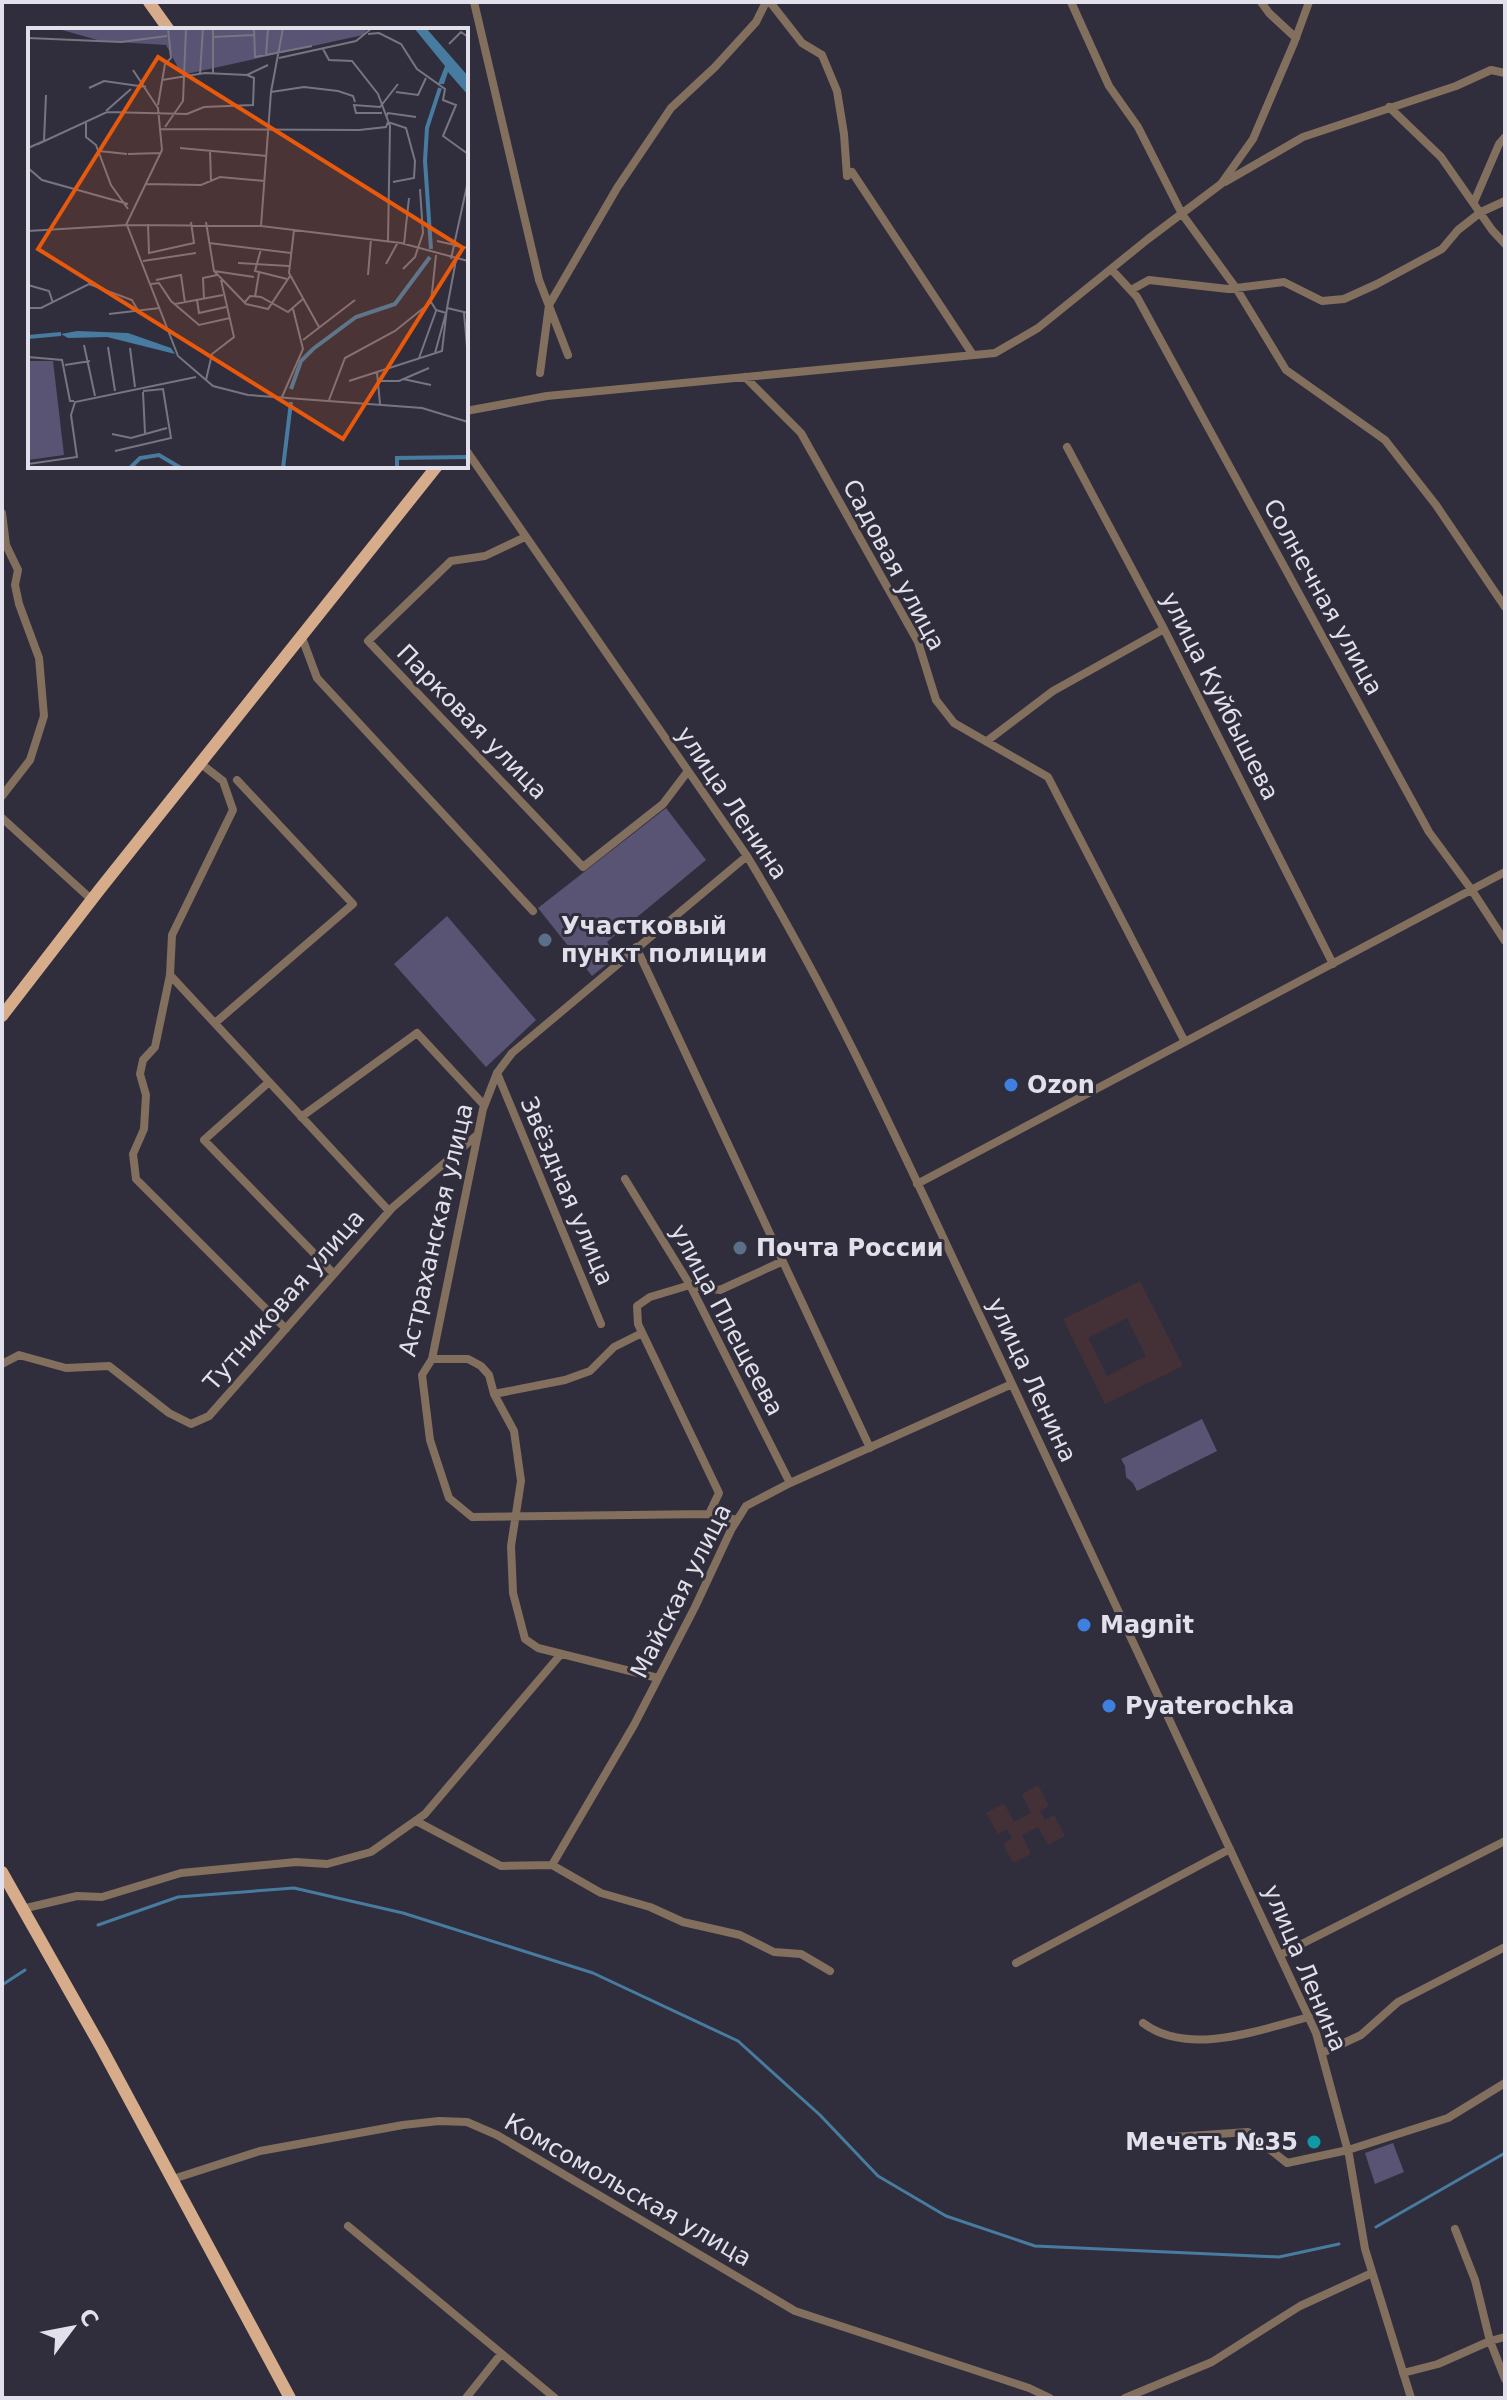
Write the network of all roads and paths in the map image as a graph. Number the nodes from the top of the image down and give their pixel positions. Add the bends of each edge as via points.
1 (149, 2) edge
2 (474, 2) edge
3 (768, 2) edge
4 (1071, 2) edge
5 (1261, 2) edge
6 (1309, 2) edge
7 (168, 28) edge
8 (1296, 38) junction
9 (1505, 73) edge
10 (1389, 107) junction
11 (1505, 137) edge
12 (1221, 184) junction
13 (1505, 201) edge
14 (1474, 202) junction
15 (1481, 212) junction
16 (1182, 214) junction
17 (1505, 244) edge
18 (1111, 269) junction
19 (1236, 288) junction
20 (1131, 290) junction
21 (549, 305) junction
22 (568, 355) dead end
23 (973, 355) junction
24 (540, 373) dead end
25 (745, 377) junction
26 (468, 411) edge
27 (1067, 447) dead end
28 (468, 453) edge
29 (435, 468) edge
30 (2, 513) edge
31 (525, 537) junction
32 (1505, 607) edge
33 (1164, 629) junction
34 (301, 635) junction
35 (987, 741) junction
36 (200, 763) junction
37 (688, 771) junction
38 (237, 780) dead end
39 (2, 796) edge
40 (2, 818) edge
41 (747, 856) junction
42 (1505, 872) edge
43 (1471, 889) junction
44 (92, 900) junction
45 (533, 911) dead end
46 (1505, 941) edge
47 (636, 947) junction
48 (1333, 964) junction
49 (170, 975) junction
50 (2, 1016) edge
51 (215, 1023) junction
52 (1185, 1042) junction
53 (497, 1073) junction
54 (269, 1082) junction
55 (484, 1105) junction
56 (301, 1117) junction
57 (477, 1135) junction
58 (625, 1179) dead end
59 (917, 1184) junction
60 (389, 1211) junction
61 (781, 1262) junction
62 (334, 1274) junction
63 (690, 1285) junction
64 (601, 1324) dead end
65 (286, 1329) junction
66 (642, 1333) junction
67 (432, 1359) junction
68 (2, 1364) edge
69 (1012, 1384) junction
70 (494, 1394) junction
71 (870, 1448) junction
72 (790, 1483) junction
73 (709, 1514) junction
74 (515, 1516) junction
75 (737, 1520) junction
76 (561, 1654) junction
77 (658, 1678) junction
78 (416, 1821) junction
79 (1505, 1841) edge
80 (1230, 1849) junction
81 (552, 1865) junction
82 (2, 1872) edge
83 (22, 1909) junction
84 (1505, 1947) edge
85 (1280, 1955) junction
86 (1016, 1963) dead end
87 (830, 1971) dead end
88 (1309, 2017) junction
89 (1143, 2023) dead end
90 (1322, 2053) junction
91 (1505, 2083) edge
92 (1173, 2137) dead end
93 (1348, 2150) junction
94 (173, 2179) junction
95 (348, 2226) dead end
96 (1455, 2229) dead end
97 (1372, 2273) junction
98 (1505, 2337) edge
99 (1490, 2341) junction
100 (501, 2354) junction
101 (1403, 2373) junction
102 (1505, 2379) edge
103 (290, 2398) edge
104 (466, 2398) edge
105 (555, 2398) edge
106 (1050, 2398) edge
107 (1125, 2398) edge
108 (1411, 2398) edge

1 - 7 main road
2 - 21 street
3 - 21 street via 725,56 671,108
3 - 23 street via 802,43 822,55 837,91 850,174
4 - 16 street via 1109,86 1138,127
5 - 8 street
6 - 8 street
8 - 12 street via 1253,139
9 - 10 street via 1491,70
10 - 12 street via 1303,137
10 - 14 street via 1441,157
11 - 14 street
12 - 16 street
13 - 15 street
14 - 15 street
15 - 17 street
15 - 19 street via 1442,249 1344,299 1322,301 1284,282
16 - 18 street
16 - 19 street
18 - 20 street, Солнечная улица
18 - 23 street via 1038,328 995,353
19 - 20 street via 1149,280
19 - 32 street via 1286,370 1385,440
20 - 43 street, Солнечная улица via 1429,832
21 - 22 street
21 - 24 street
23 - 25 street
25 - 26 street via 547,396
25 - 35 street, Садовая улица via 801,433 918,642 936,700 954,723
27 - 33 street, улица Куйбышева
28 - 31 street, улица Ленина
29 - 34 main road
30 - 39 street via 6,545 18,570 19,604 39,658 44,716 30,760
31 - 37 street, улица Ленина
31 - 37 street, Парковая улица via 485,556 451,561 368,641 583,867 663,804
33 - 35 street via 1053,691
33 - 48 street, улица Куйбышева
34 - 36 main road
34 - 45 street via 317,678
35 - 52 street, Садовая улица via 1048,777
36 - 44 main road
36 - 49 street via 223,781 233,810 172,935
37 - 41 street, улица Ленина
38 - 51 street via 353,904
40 - 44 street
41 - 47 street, Астраханская улица
41 - 59 street, улица Ленина via 845,1034
42 - 43 street
43 - 46 street, Солнечная улица
43 - 48 street
44 - 50 main road
47 - 53 street, Астраханская улица via 512,1053
47 - 61 street
48 - 52 street
49 - 51 street
49 - 65 street via 155,1047 143,1060 140,1074 146,1106 144,1129 133,1154 136,1179
51 - 54 street
52 - 59 street
53 - 55 street, Астраханская улица
53 - 64 street, Звёздная улица
54 - 56 street
54 - 62 street via 204,1140
55 - 56 street, Звёздная улица via 417,1033
55 - 57 street, Астраханская улица
56 - 60 street
57 - 60 street, Тутниковая улица
57 - 67 street, Астраханская улица
58 - 63 street, улица Плещеева
59 - 69 street, улица Ленина
60 - 62 street, Тутниковая улица
61 - 63 street via 720,1290
61 - 71 street
62 - 65 street, Тутниковая улица
63 - 66 street, Звёздная улица via 637,1306
63 - 72 street, улица Плещеева
65 - 68 street, Тутниковая улица via 209,1416 191,1424 109,1366 66,1368 19,1355
66 - 70 street via 614,1347 590,1371
66 - 73 street via 719,1493
67 - 70 street via 468,1359 481,1366
67 - 74 street, Астраханская улица via 422,1375 430,1440 449,1498 472,1517
69 - 71 street, Майская улица
69 - 80 street, улица Ленина
70 - 74 street via 514,1431 521,1481
71 - 72 street, Майская улица
72 - 75 street, Майская улица via 746,1506
73 - 74 street, Астраханская улица
73 - 75 street, Астраханская улица
74 - 76 street via 513,1593 525,1639
75 - 77 street, Майская улица
76 - 77 street
76 - 78 street
77 - 81 street, Майская улица
78 - 81 street via 501,1866
78 - 83 street via 371,1852 327,1864 181,1873 102,1897 77,1896
79 - 85 street
80 - 85 street, улица Ленина
80 - 86 street
81 - 87 street via 601,1893 683,1922 740,1935 774,1952 801,1954
82 - 83 main road
83 - 94 main road
84 - 90 street via 1398,2002 1361,2035
85 - 88 street, улица Ленина
88 - 89 street via 1237,2036 1180,2040
88 - 90 street, улица Ленина
90 - 93 street, улица Ленина
91 - 93 street via 1448,2118
92 - 93 street via 1248,2132 1287,2163
93 - 97 street, улица Ленина
94 - 103 main road
94 - 106 street, Комсомольская улица via 260,2151 403,2125 467,2122 795,2311
95 - 100 street
96 - 99 street
97 - 101 street, улица Ленина
97 - 107 street via 1300,2306 1212,2362
98 - 99 street
99 - 101 street
99 - 102 street
100 - 104 street
100 - 105 street
101 - 108 street, улица Ленина

